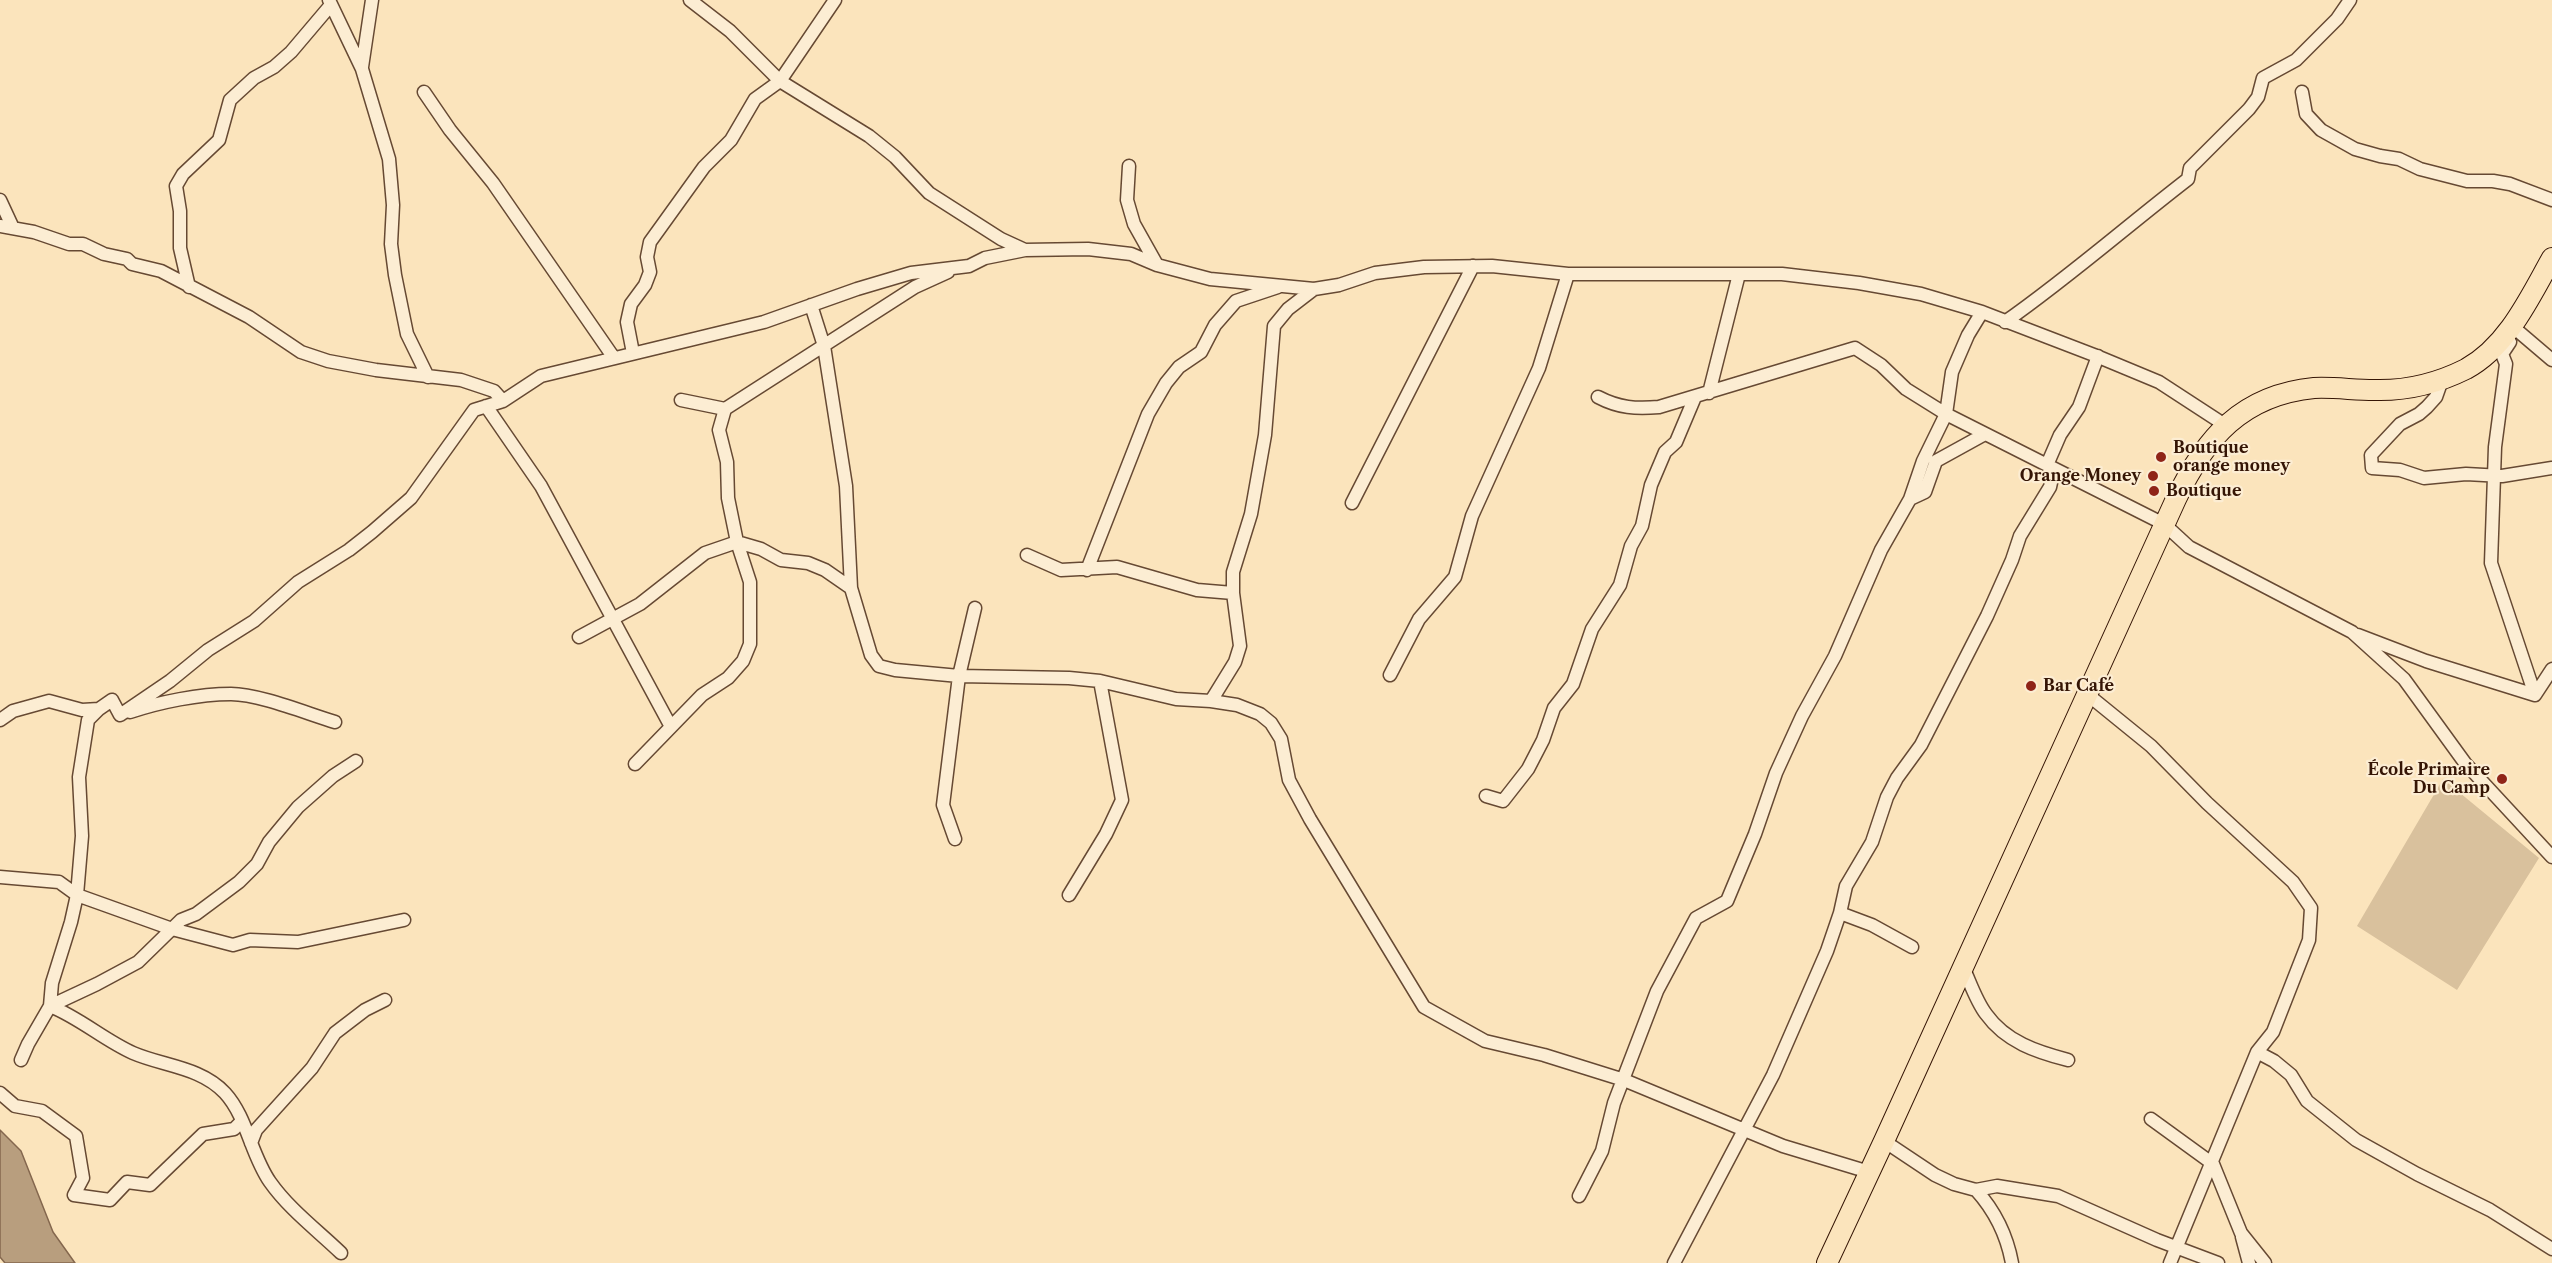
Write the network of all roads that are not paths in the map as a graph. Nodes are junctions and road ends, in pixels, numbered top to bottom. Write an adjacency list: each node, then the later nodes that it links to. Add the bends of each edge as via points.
1 (372, 0): 6 (street)
2 (690, 0): 7 (street, via 730,31)
3 (834, 0): 7 (street)
4 (2350, 0): 27 (street, via 2337,19 2296,60 2263,78 2258,97 2190,168 2188,180)
5 (330, 3): 6 (street); 23 (street, via 291,52 230,100 219,140 183,174 176,186 180,248)
6 (362, 69): 34 (street, via 389,159 391,244 407,334)
7 (780, 81): 15 (street, via 870,136 929,193); 30 (street, via 755,99 731,140 704,167 650,242 650,272 631,304 627,322)
8 (424, 92): 32 (street, via 493,183)
9 (2302, 92): 12 (street, via 2306,114 2321,130 2355,149 2467,181 2510,184)
10 (1128, 166): 17 (street, via 1127,200 1134,224)
11 (0, 200): 14 (street)
12 (2552, 200)
13 (0, 226): 14 (street)
14 (14, 228): 23 (street, via 69,244 83,244 161,271)
15 (1025, 250): 17 (street, via 1088,249 1131,254); 18 (street, via 985,258)
16 (2552, 258): 28 (highway)
17 (1157, 265): 22 (street, via 1210,279)
18 (969, 266): 25 (street, via 911,273); 29 (street, via 915,287)
19 (1473, 266): 20 (street); 24 (street, via 1375,273); 50 (street)
20 (1568, 274): 21 (street); 62 (street, via 1539,368 1472,516 1455,577 1419,619)
21 (1739, 274): 26 (street, via 1782,274 1859,283 1920,294); 36 (street)
22 (1282, 286): 24 (street); 54 (street, via 1236,301 1215,325 1201,352 1179,367 1166,383 1148,414)
23 (189, 287): 34 (street, via 249,318 301,352)
24 (1314, 289): 56 (street, via 1274,326 1265,435 1251,514 1233,572)
25 (811, 305): 29 (street); 30 (street, via 764,321)
26 (1982, 312): 27 (street); 43 (street, via 1952,372)
27 (2005, 322): 31 (street)
28 (2515, 329): 33 (street); 35 (highway, via 2468,368); 48 (street, via 2502,354 2506,364)
29 (824, 346): 42 (street); 55 (street, via 846,486)
30 (633, 353): 32 (street)
31 (2098, 356): 44 (street, via 2159,382); 46 (street, via 2079,407 2060,435)
32 (614, 358): 40 (street, via 541,376)
33 (2552, 360)
34 (428, 377): 40 (street, via 483,387 494,391)
35 (2442, 380): 44 (highway, via 2409,388 2315,388 2284,394 2262,402); 48 (street, via 2436,397 2427,407 2400,424 2371,455 2372,468 2400,470 2424,478)
36 (1710, 393): 38 (street); 43 (street, via 1855,348 1881,364 1906,389)
37 (1598, 397): 38 (street, via 1615,406 1636,409)
38 (1695, 397): 77 (street, via 1676,442 1665,452 1620,585 1592,629 1573,684 1554,708 1528,769 1503,801)
39 (681, 400): 42 (street)
40 (503, 402): 41 (street)
41 (486, 406): 58 (street, via 541,486); 71 (street, via 474,410 411,498 372,532 298,582 254,621)
42 (725, 409): 52 (street, via 719,430)
43 (1946, 414): 45 (street); 49 (street)
44 (2225, 425): 51 (highway, via 2187,475)
45 (1985, 434): 46 (street); 49 (street, via 1936,461 1925,492)
46 (2050, 467): 51 (street); 83 (street, via 2050,487 2020,536 1987,616 1921,745 1887,797 1872,842 1846,886)
47 (2550, 471): 48 (street)
48 (2495, 475): 66 (street, via 2491,563)
49 (1910, 499): 93 (street, via 1881,550 1835,656 1776,773 1727,901 1696,918 1657,991)
50 (1352, 503)
51 (2164, 525): 59 (street, via 2189,547); 65 (highway)
52 (737, 542): 55 (street, via 781,560 808,563); 58 (street, via 705,553 640,603); 74 (street, via 750,582 750,644 743,662 728,678 702,695)
53 (1027, 555): 54 (street, via 1061,570)
54 (1088, 570): 56 (street, via 1117,567 1197,590)
55 (851, 588): 63 (street, via 871,655 879,666)
56 (1233, 593): 67 (street, via 1240,646 1235,662)
57 (975, 608): 63 (street)
58 (613, 618): 60 (street); 74 (street)
59 (2352, 632): 66 (street, via 2426,661); 79 (street, via 2404,679 2465,763)
60 (579, 637)
61 (2552, 669): 66 (street)
62 (1390, 675)
63 (959, 676): 64 (street); 78 (street, via 943,805)
64 (1100, 681): 67 (street, via 1176,699); 82 (street, via 1122,800)
65 (2087, 694): 87 (highway); 90 (street, via 2151,746 2293,882 2311,908 2309,940 2273,1032)
66 (2535, 695)
67 (1211, 701): 93 (street, via 1237,705 1271,723 1281,739 1289,780 1310,819 1424,1007 1485,1041)
68 (0, 708): 70 (street)
69 (99, 709): 70 (street, via 82,710 49,701); 71 (street, via 112,700); 81 (street, via 88,720 79,777 82,836)
70 (13, 711): 72 (street)
71 (120, 715): 73 (street, via 158,703 232,694)
72 (0, 720)
73 (335, 722)
74 (670, 725): 76 (street)
75 (356, 761): 85 (street, via 298,807 239,882)
76 (635, 764)
77 (1486, 796)
78 (955, 839)
79 (2552, 857)
80 (0, 877): 81 (street, via 59,882)
81 (77, 895): 85 (street); 89 (street, via 52,983)
82 (1069, 895)
83 (1840, 913): 86 (street); 97 (street, via 1773,1075)
84 (404, 920): 85 (street, via 298,942 250,940 233,945)
85 (172, 929): 89 (street, via 138,962)
86 (1912, 947)
87 (1963, 967): 92 (street, via 1986,1014 2010,1037 2034,1051); 98 (highway)
88 (385, 1000): 99 (street, via 335,1033 312,1068 256,1130)
89 (50, 1006): 91 (street); 96 (street, via 72,1015 132,1053 192,1071 223,1091)
90 (2257, 1052): 100 (street); 106 (street, via 2291,1075 2307,1101 2356,1140 2490,1210)
91 (21, 1060)
92 (2068, 1060)
93 (1624, 1080): 97 (street); 103 (street, via 1602,1151)
94 (0, 1092): 96 (street, via 15,1106 42,1111 76,1136 83,1178 74,1195 110,1200 127,1182 150,1185 203,1134 234,1129)
95 (2151, 1119): 100 (street)
96 (242, 1121): 99 (street)
97 (1745, 1129): 101 (street, via 1783,1146); 108 (street)
98 (1884, 1141): 101 (highway); 102 (street, via 1935,1175)
99 (250, 1143): 107 (street, via 269,1181)
100 (2212, 1164): 104 (street); 105 (street)
101 (1869, 1172): 109 (highway)
102 (1976, 1190): 105 (street, via 1998,1186 2058,1196); 110 (street, via 1988,1203 2009,1242)
103 (1579, 1196)
104 (2241, 1233): 113 (street); 114 (street)
105 (2178, 1247): 111 (street); 112 (street)
106 (2552, 1249)
107 (341, 1253)
108 (1674, 1263)
109 (1827, 1263)
110 (2013, 1263)
111 (2170, 1263)
112 (2218, 1263)
113 (2249, 1263)
114 (2265, 1263)

